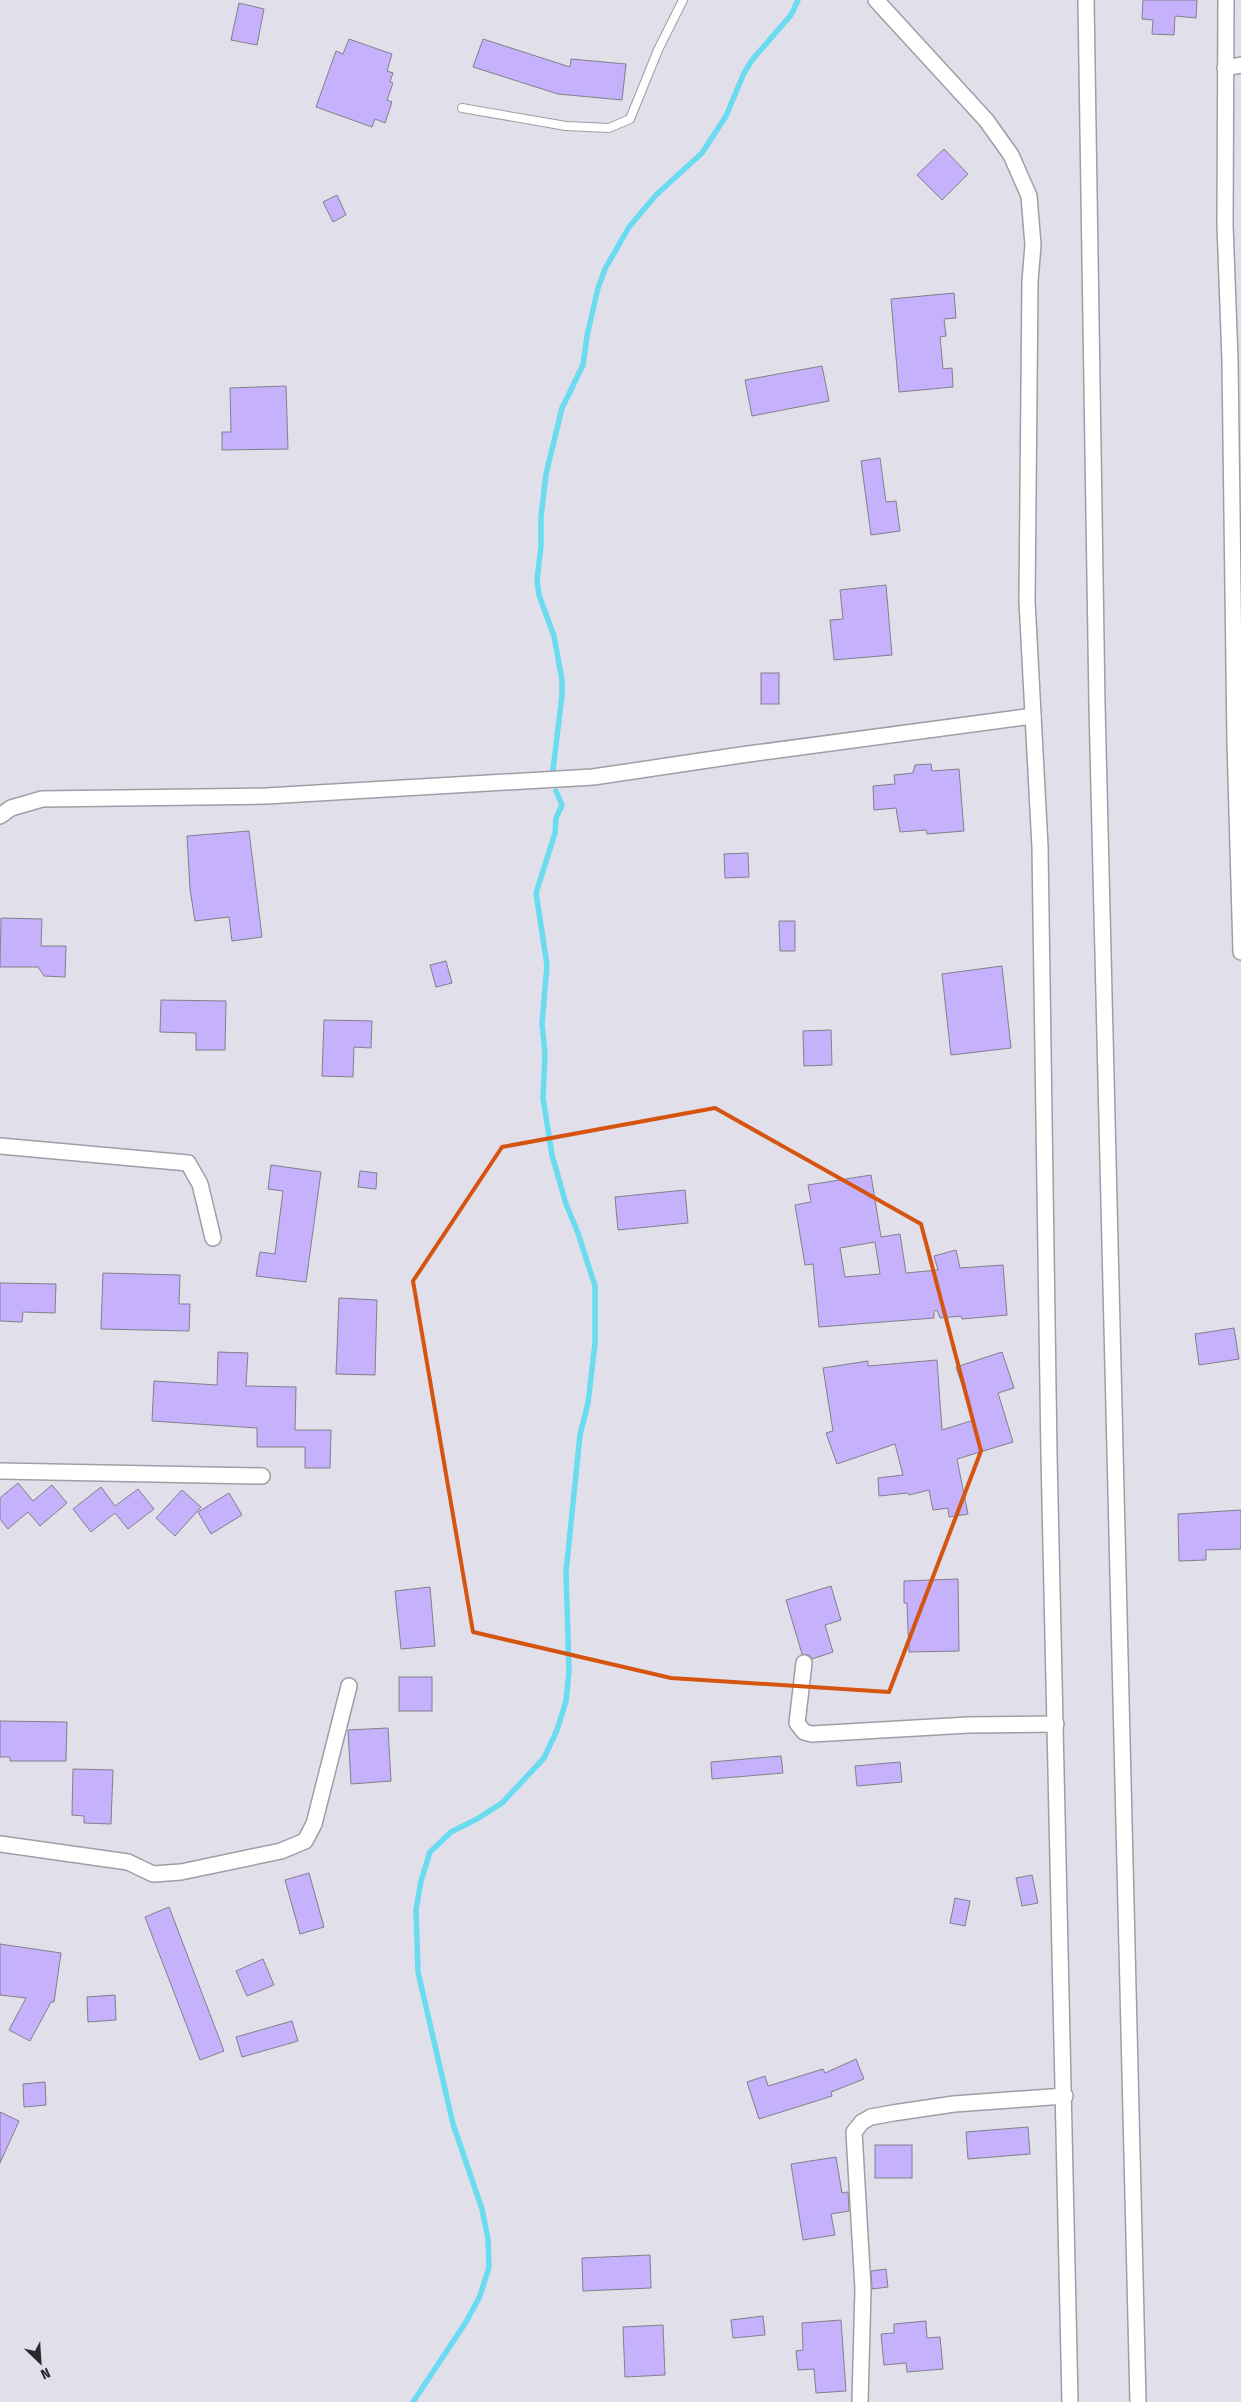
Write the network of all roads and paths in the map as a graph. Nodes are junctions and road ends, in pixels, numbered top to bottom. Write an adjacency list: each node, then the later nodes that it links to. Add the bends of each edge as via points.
1 (682, 0): 7 (lane, via 630,119 609,128 566,126)
2 (876, 0): 8 (street, via 986,120 1011,156 1030,196 1033,245 1027,601)
3 (1086, 0): 23 (street, via 1097,695)
4 (1226, 0): 6 (street)
5 (1241, 65): 6 (street)
6 (1225, 68): 10 (street, via 1225,225)
7 (462, 108)
8 (1033, 716): 9 (street, via 593,777 266,796 42,799 11,808); 18 (street, via 1040,857)
9 (0, 816)
10 (1241, 932): 11 (street)
11 (1241, 952)
12 (0, 1146): 13 (street, via 188,1163 200,1184)
13 (213, 1238)
14 (0, 1471): 15 (street)
15 (262, 1476)
16 (804, 1663): 18 (street, via 797,1723 804,1732 812,1734 968,1725)
17 (348, 1686): 19 (street, via 314,1824 305,1841 281,1851 181,1872 153,1874 128,1862)
18 (1056, 1724): 20 (street)
19 (0, 1844)
20 (1065, 2096): 21 (street, via 954,2104 893,2113 871,2117 854,2132 863,2288); 22 (street)
21 (860, 2402)
22 (1070, 2402)
23 (1138, 2402)

